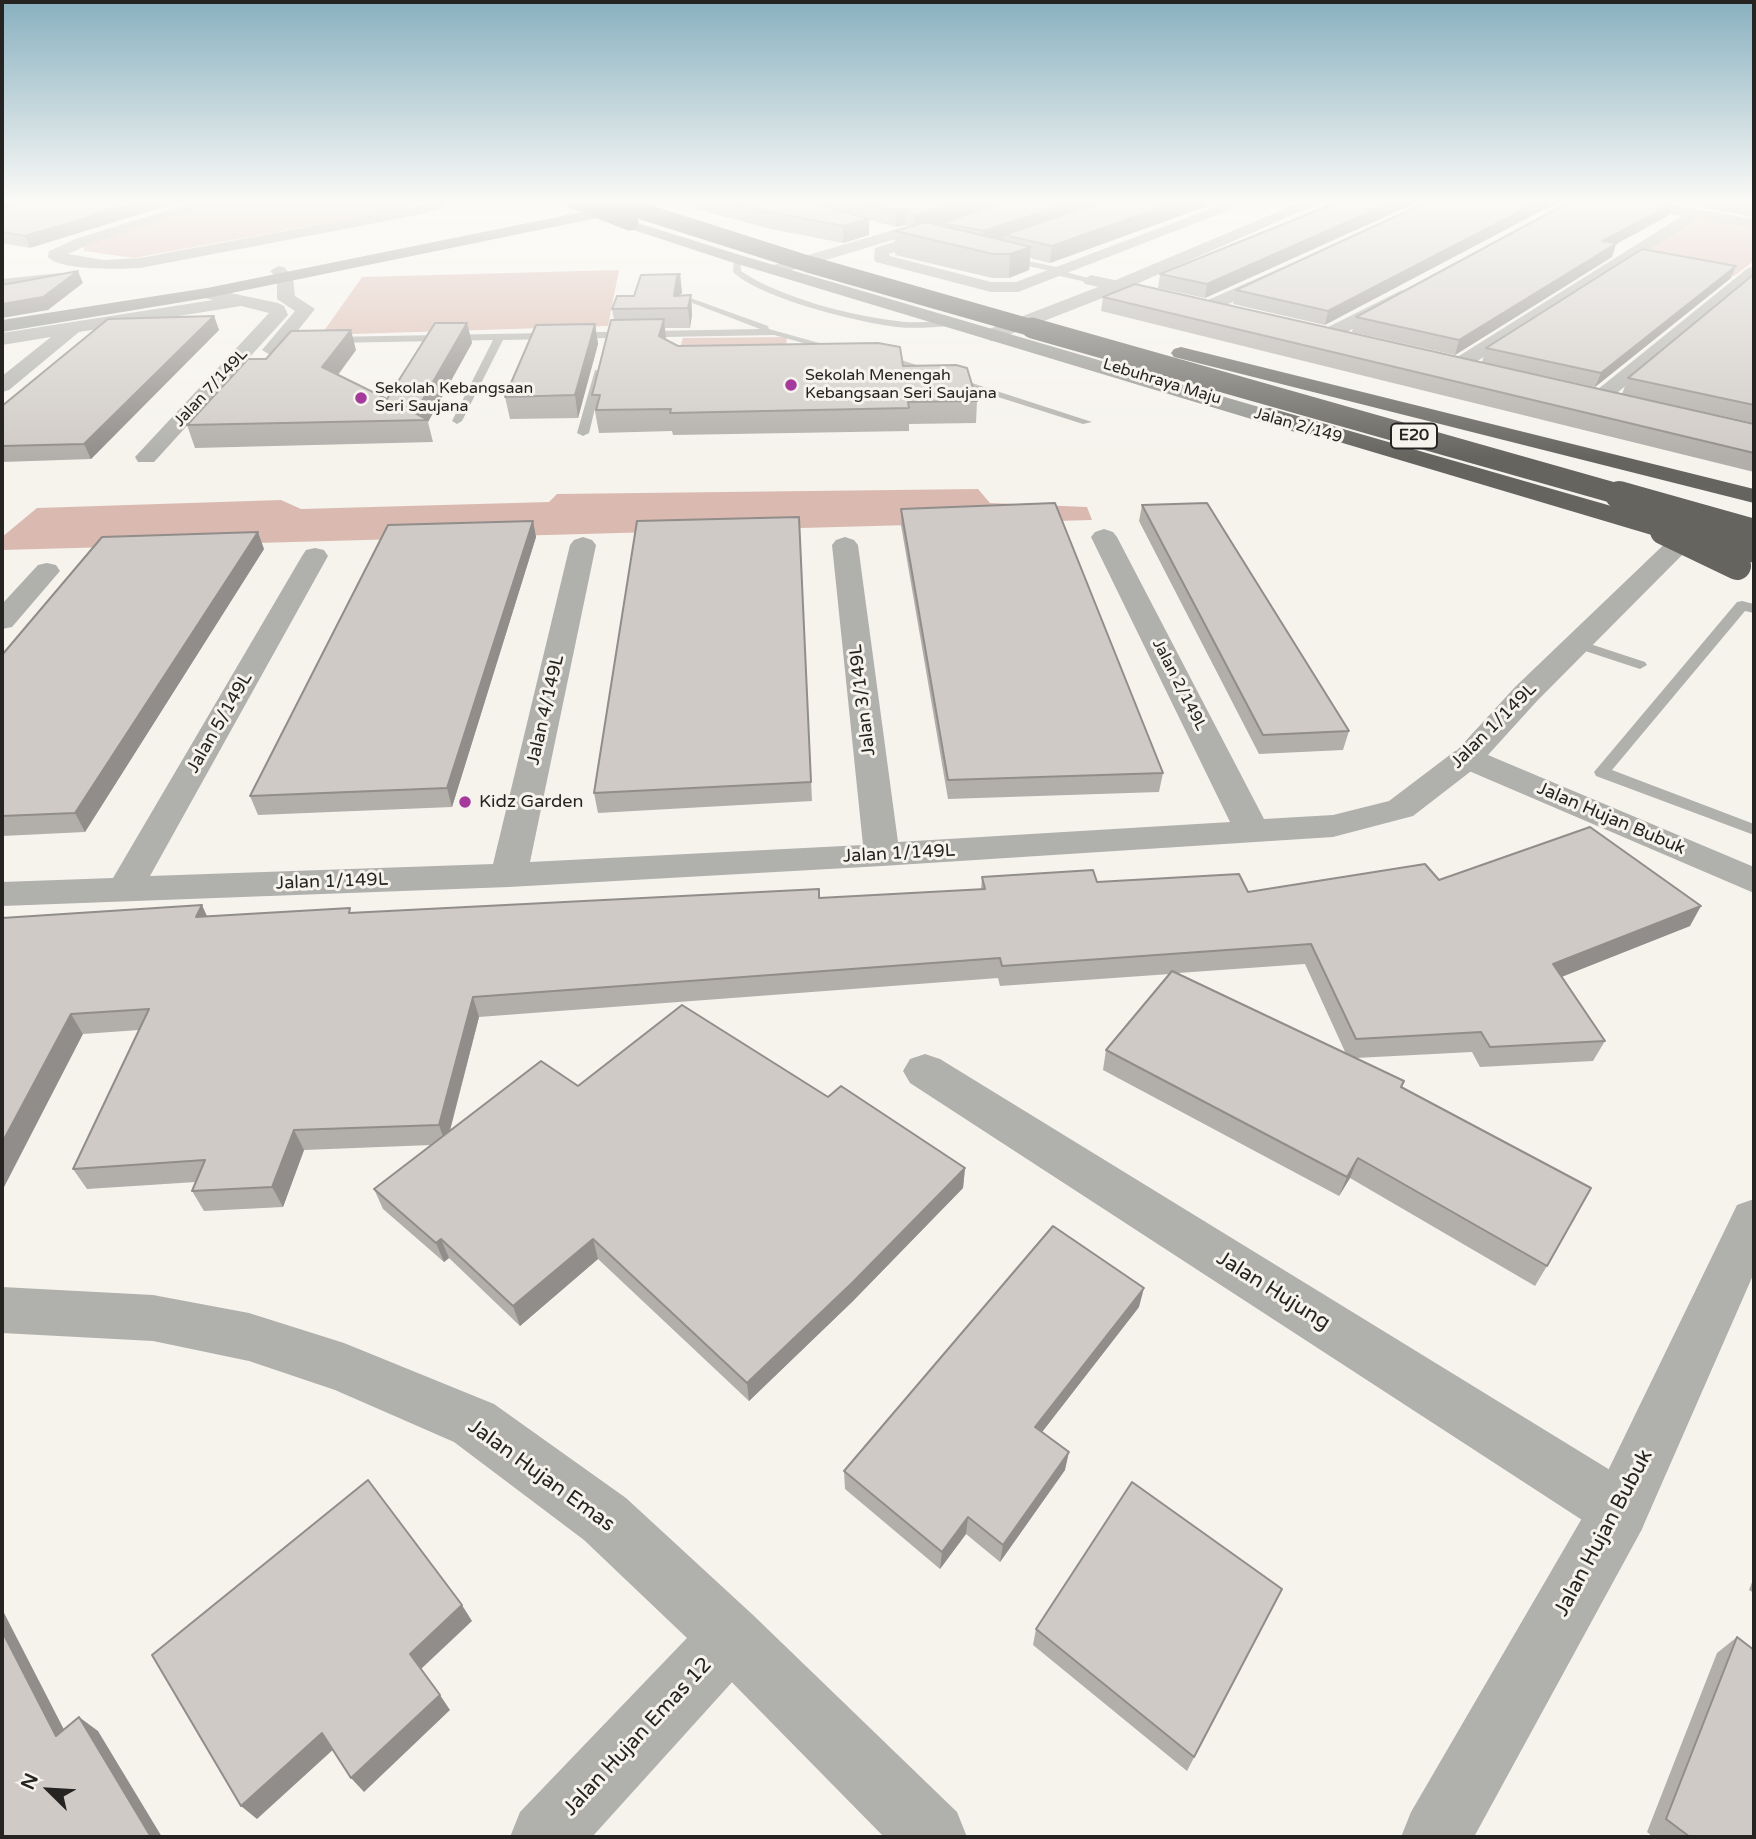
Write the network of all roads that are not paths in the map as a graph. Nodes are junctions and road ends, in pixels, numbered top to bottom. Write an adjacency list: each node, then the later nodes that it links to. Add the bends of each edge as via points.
1 (210, 286): 24 (main road)
2 (237, 286): 17 (main road)
3 (283, 286): 21 (street, via 285,296)
4 (759, 286): 27 (lane, via 881,321)
5 (828, 286): 27 (main road, Jalan 2/149)
6 (841, 286): 55 (highway, Lebuhraya Maju / E20, bridge)
7 (887, 286): 36 (highway, Lebuhraya Maju / E20, bridge)
8 (907, 286): 22 (main road, Jalan 2/149)
9 (985, 286): 10 (street)
10 (1021, 286)
11 (1076, 286): 22 (street)
12 (1117, 286): 19 (street); 25 (street)
13 (1249, 286): 23 (street, via 1201,305)
14 (1578, 286): 46 (street, via 1451,363)
15 (1736, 286): 48 (street, via 1592,396)
16 (1412, 289): 33 (street)
17 (214, 292): 20 (street, Jalan 7/149L); 21 (street); 26 (main road)
18 (685, 297): 30 (lane)
19 (1171, 298)
20 (246, 300): 28 (street); 52 (street, Jalan 7/149L, via 272,307 279,315)
21 (293, 302): 44 (street, via 306,309 286,341)
22 (1005, 314): 25 (main road, Jalan 2/149); 27 (street)
23 (1242, 315)
24 (2, 318)
25 (1031, 321): 34 (street); 54 (main road, Jalan 2/149)
26 (2, 326)
27 (959, 326): 34 (main road, Jalan 2/149)
28 (72, 329): 37 (street); 47 (street)
29 (1302, 329): 33 (street)
30 (774, 332): 32 (lane); 42 (lane, via 858,356)
31 (608, 333): 32 (lane); 35 (lane); 41 (lane)
32 (676, 333): 40 (lane)
33 (1327, 334): 39 (street)
34 (991, 335): 55 (main road, Jalan 2/149)
35 (500, 336): 38 (lane); 49 (lane)
36 (1074, 338): 53 (highway, bridge, via 1181,353); 54 (highway, Lebuhraya Maju / E20, bridge)
37 (2, 339)
38 (318, 340)
39 (1353, 341)
40 (673, 344)
41 (604, 352)
42 (817, 357)
43 (866, 357): 50 (lane, via 895,361)
44 (263, 361)
45 (600, 365): 51 (lane)
46 (1483, 371)
47 (2, 386)
48 (1625, 404)
49 (457, 421)
50 (1087, 422)
51 (583, 433)
52 (146, 457)
53 (1754, 496)
54 (1754, 533)
55 (1674, 534): 60 (highway, Lebuhraya Maju / E20, bridge); 62 (highway, bridge); 65 (street, Jalan 1/149L)
56 (1104, 537): 69 (street, Jalan 2/149L)
57 (583, 545): 71 (street, Jalan 4/149L)
58 (845, 545): 70 (street, Jalan 3/149L)
59 (315, 556): 73 (street, Jalan 5/149L)
60 (1754, 557)
61 (47, 571): 64 (street)
62 (1754, 571)
63 (1754, 608): 68 (lane, via 1742,605 1602,772)
64 (2, 621)
65 (1578, 644): 66 (lane); 67 (street, Jalan 1/149L)
66 (1640, 665)
67 (1467, 758): 69 (street, Jalan 1/149L, via 1401,809 1333,825); 72 (street, Jalan Hujan Bubuk)
68 (1754, 830)
69 (1253, 832): 70 (street, Jalan 1/149L)
70 (882, 855): 71 (street, Jalan 1/149L)
71 (509, 875): 73 (street, Jalan 1/149L)
72 (1754, 881)
73 (124, 890): 74 (street, Jalan 1/149L)
74 (2, 894)
75 (925, 1071): 78 (street, Jalan Hujung)
76 (1754, 1219): 78 (street, Jalan Hujan Bubuk)
77 (2, 1310): 79 (street, Jalan Hujan Emas, via 153,1318 249,1337 344,1368 474,1423 605,1519)
78 (1620, 1510): 82 (street, Jalan Hujan Bubuk)
79 (731, 1637): 80 (street, Jalan Hujan Emas 12); 81 (street, Jalan Hujan Emas)
80 (545, 1837)
81 (932, 1837)
82 (1436, 1837)

